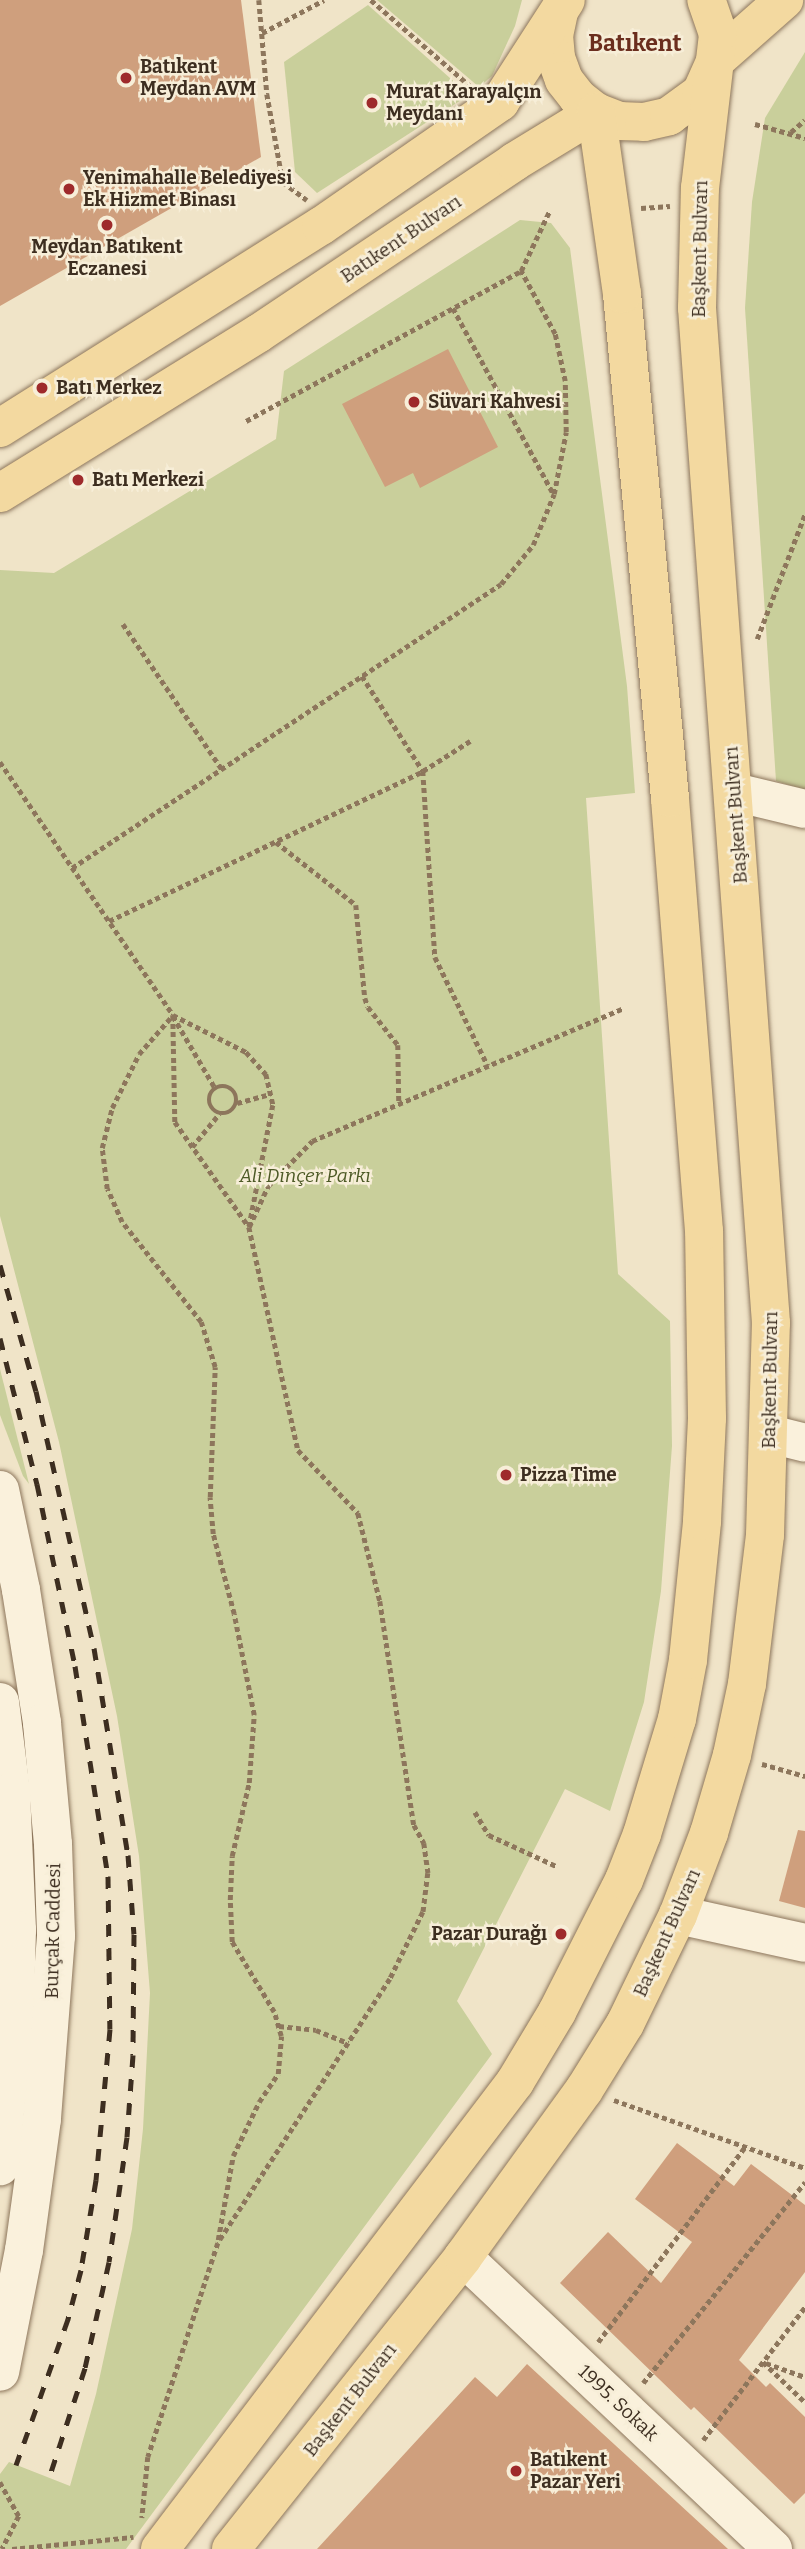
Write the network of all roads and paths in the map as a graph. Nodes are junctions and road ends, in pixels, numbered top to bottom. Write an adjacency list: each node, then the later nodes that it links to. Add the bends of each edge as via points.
1 (259, 0): 7 (path)
2 (324, 0): 7 (path)
3 (371, 0): 9 (path)
4 (706, 0): 8 (main road, Başkent Bulvarı, via 718,34)
5 (784, 0): 8 (main road)
6 (562, 4): 10 (main road, via 555,46 564,80); 22 (main road, via 500,102 321,226)
7 (262, 33): 16 (path, via 267,94 283,183 308,201)
8 (716, 60): 10 (main road, via 701,93 669,116 620,121); 33 (main road, Başkent Bulvarı, via 699,188 697,308)
9 (477, 93)
10 (596, 112): 23 (main road, Batıkent Bulvarı, via 259,333); 75 (main road, via 622,294 670,798 704,1231 707,1418 688,1660 677,1719 624,1880 558,2012 515,2082)
11 (805, 120): 13 (path)
12 (755, 124): 13 (path)
13 (791, 132): 14 (path)
14 (805, 138)
15 (672, 206): 17 (path)
16 (303, 207)
17 (632, 208)
18 (549, 212): 19 (path)
19 (521, 271): 20 (path); 24 (path, via 555,334 565,381 566,432)
20 (453, 308): 21 (path); 24 (path)
21 (246, 421)
22 (0, 428)
23 (0, 493)
24 (554, 494): 28 (path, via 533,545 501,584)
25 (805, 514): 27 (path)
26 (122, 624): 31 (path)
27 (757, 639)
28 (362, 676): 31 (path); 32 (path)
29 (470, 741): 32 (path)
30 (0, 762): 36 (path)
31 (222, 769): 36 (path)
32 (423, 771): 35 (path); 40 (path, via 435,957)
33 (734, 792): 34 (street); 48 (main road, Başkent Bulvarı, via 771,1323)
34 (805, 809)
35 (275, 841): 37 (path); 44 (path, via 356,905 365,998 398,1045)
36 (72, 868): 37 (path)
37 (109, 921): 39 (path)
38 (624, 1008): 40 (path)
39 (173, 1015): 41 (path); 42 (path, via 246,1052 266,1074); 46 (path, via 175,1122); 57 (path, via 139,1054 112,1108 102,1148 107,1189 122,1222 201,1322 215,1367 213,1534 254,1715 249,1783 232,1856 232,1942)
40 (488, 1066): 44 (path)
41 (215, 1088): 43 (path, via 232,1089); 45 (path, via 209,1100 211,1109)
42 (270, 1094): 43 (path); 47 (path, via 273,1105)
43 (237, 1102): 45 (path, via 229,1114)
44 (399, 1104): 47 (path, via 312,1142 268,1186)
45 (219, 1114): 46 (path)
46 (192, 1147): 47 (path)
47 (249, 1227): 58 (path, via 298,1450 358,1513 380,1601 414,1825 424,1843 428,1873 423,1912 390,1979)
48 (787, 1439): 51 (main road, Başkent Bulvarı, via 765,1535 747,1684)
49 (0, 1490): 69 (street, Burçak Caddesi, via 37,1678 53,1843 56,1936 42,2119 24,2250)
50 (0, 1702): 61 (street, Burçak Caddesi, via 12,1805 17,1930)
51 (732, 1755): 52 (path); 55 (main road, Başkent Bulvarı)
52 (805, 1776)
53 (475, 1812): 54 (path, via 489,1835)
54 (556, 1866)
55 (678, 1915): 56 (street); 59 (main road, Başkent Bulvarı, via 625,2024)
56 (805, 1943)
57 (279, 2026): 58 (path, via 316,2031); 64 (path, via 278,2074 233,2156)
58 (348, 2043): 64 (path)
59 (584, 2090): 60 (path); 65 (main road, Başkent Bulvarı)
60 (745, 2147): 62 (path); 68 (path)
61 (0, 2166)
62 (805, 2168)
63 (805, 2182): 72 (path)
64 (218, 2243): 75 (path, via 148,2457)
65 (463, 2257): 68 (street, 1995. Sokak); 78 (main road, Başkent Bulvarı)
66 (805, 2307): 67 (path)
67 (763, 2362): 70 (path); 71 (path); 73 (path)
68 (580, 2367): 72 (street, 1995. Sokak)
69 (0, 2372)
70 (805, 2377)
71 (805, 2402)
72 (624, 2408): 73 (street, 1995. Sokak)
73 (684, 2465): 79 (street, 1995. Sokak)
74 (0, 2482): 76 (path, via 19,2516)
75 (148, 2536): 77 (path)
76 (2, 2549)
77 (12, 2549)
78 (231, 2549)
79 (773, 2549)

